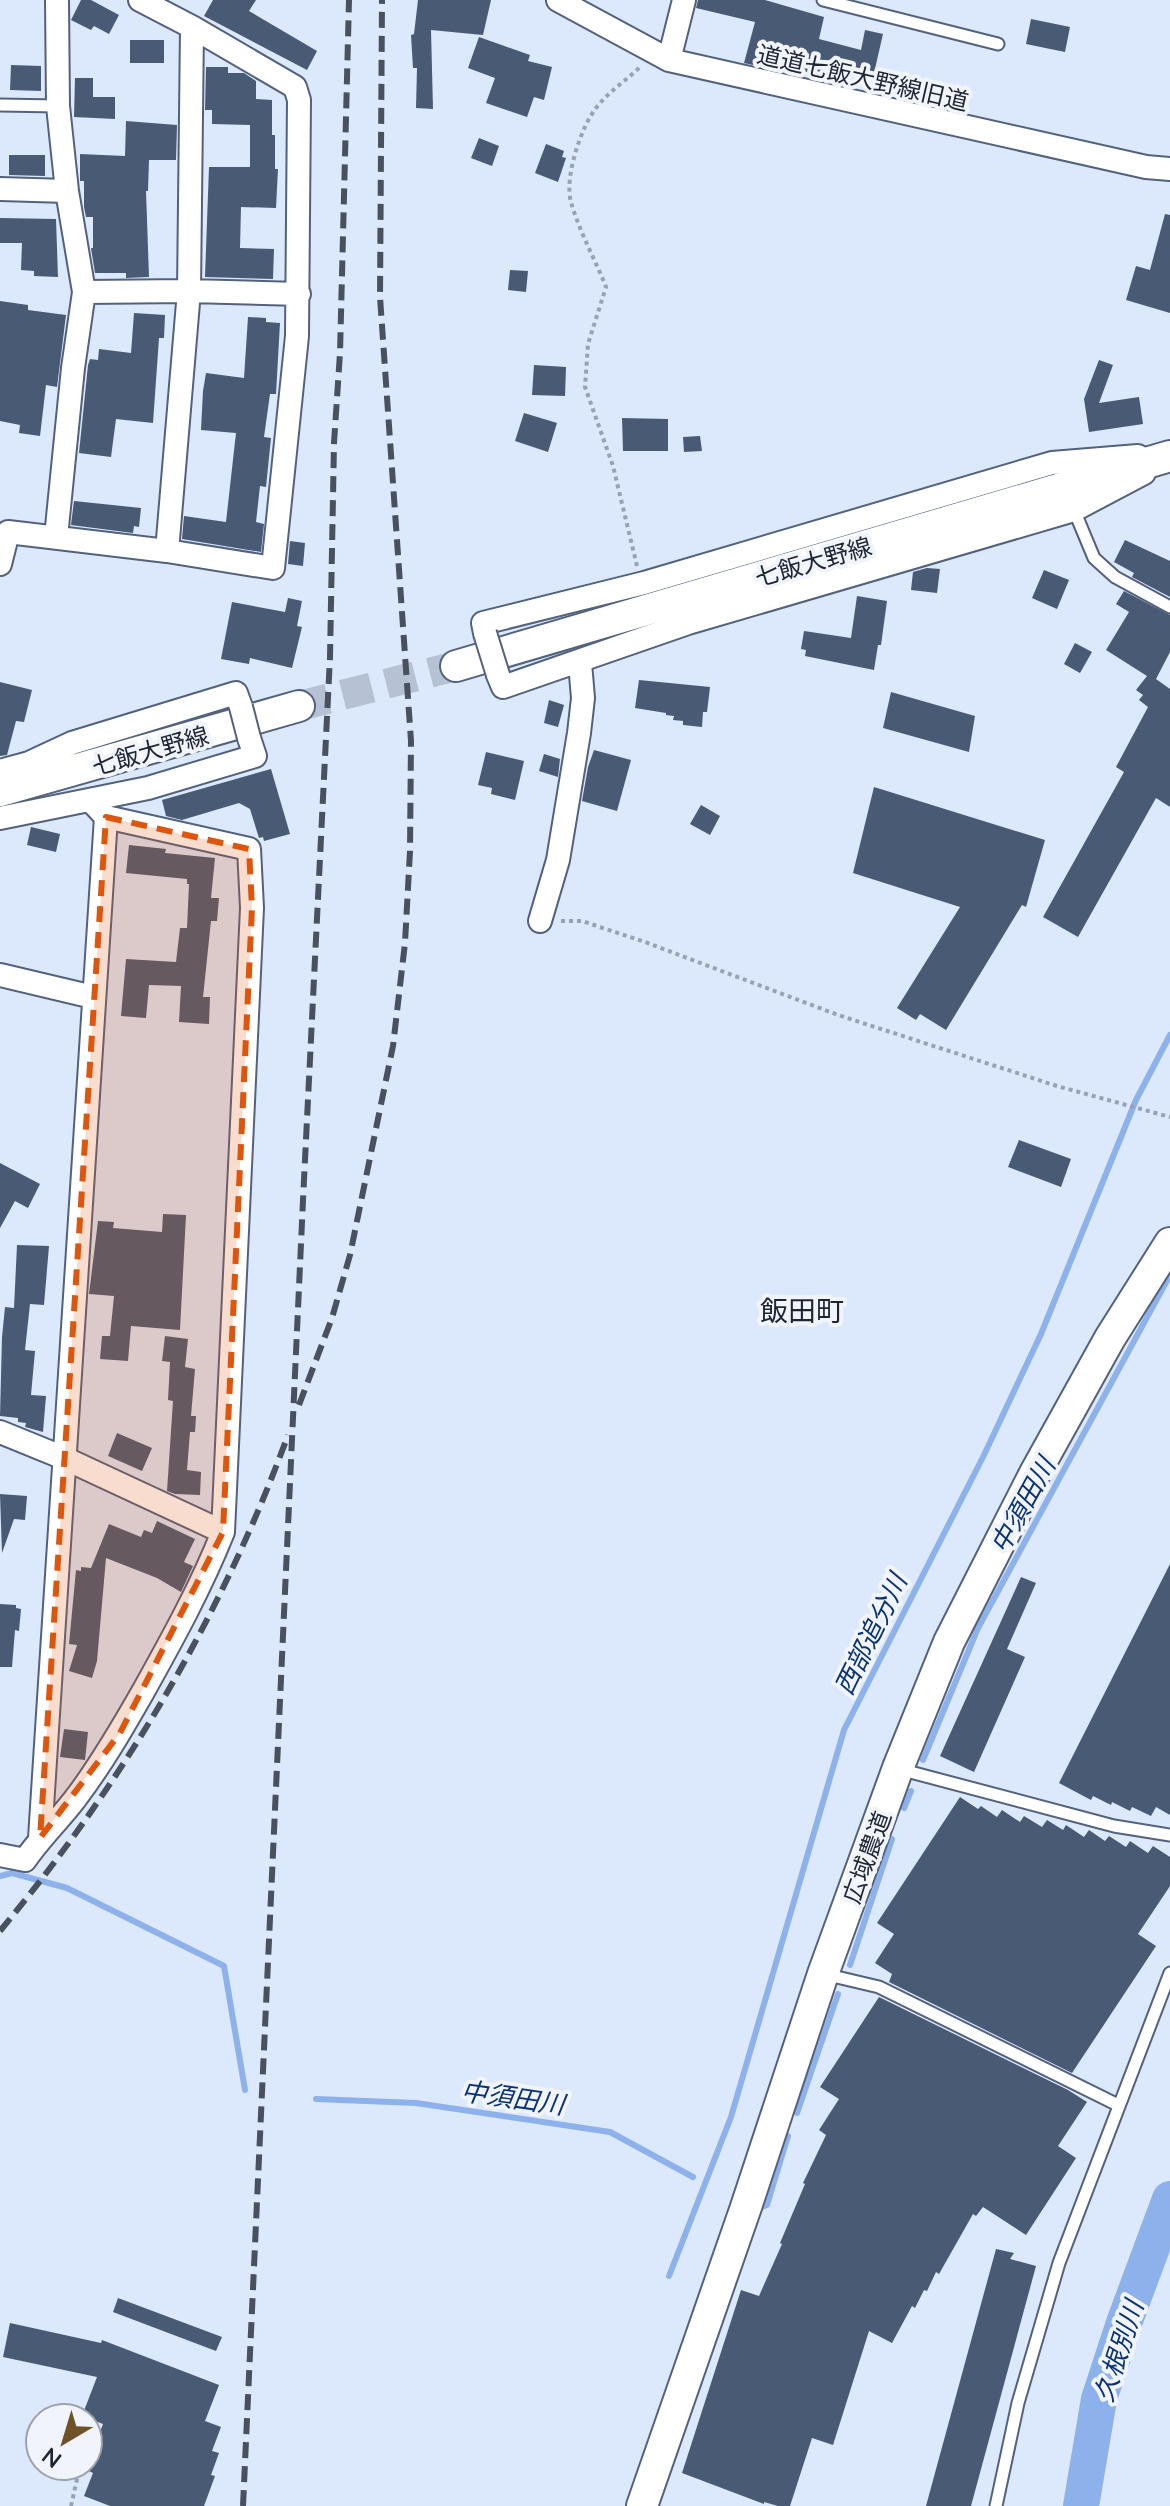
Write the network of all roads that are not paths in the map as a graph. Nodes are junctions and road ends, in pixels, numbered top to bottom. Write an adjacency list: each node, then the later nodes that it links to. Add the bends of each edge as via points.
1 (57, 0): 10 (street)
2 (140, 0): 6 (street)
3 (558, 0): 8 (street, 道道七飯大野線旧道)
4 (684, 0): 8 (street)
5 (823, 0): 7 (lane)
6 (192, 27): 14 (street); 16 (street, via 295,87)
7 (998, 44)
8 (660, 56): 11 (street, 道道七飯大野線旧道)
9 (0, 105): 10 (lane)
10 (58, 106): 13 (street)
11 (1170, 169)
12 (0, 189): 13 (street)
13 (67, 191): 15 (street)
14 (189, 291): 15 (street); 16 (street); 21 (street)
15 (84, 292): 20 (street)
16 (299, 294): 21 (street, via 273,568)
17 (1170, 456): 18 (street); 24 (street, bridge, via 1052,463 644,583 483,623 503,687); 25 (street, 七飯大野線)
18 (1074, 510): 23 (lane, via 1094,558 1115,577); 24 (street, via 688,623)
19 (4, 531): 20 (street); 22 (street)
20 (56, 537): 21 (street)
21 (167, 551)
22 (0, 564)
23 (1170, 607)
24 (580, 663): 31 (street, via 579,733 558,860)
25 (456, 666)
26 (299, 706): 28 (street, 七飯大野線)
27 (0, 771): 29 (street, bridge, via 236,693 255,756)
28 (0, 791)
29 (98, 809): 30 (street); 33 (street); 37 (street, via 249,849 252,924)
30 (0, 818)
31 (540, 921)
32 (0, 975): 33 (street)
33 (93, 997): 36 (street)
34 (1170, 1243): 38 (street, 広域農道, via 1110,1338 992,1552)
35 (0, 1432): 36 (street)
36 (64, 1458): 37 (street); 40 (street)
37 (223, 1532): 40 (street, via 204,1578 120,1733 75,1799)
38 (898, 1768): 39 (lane, via 1114,1826); 43 (street, 広域農道)
39 (1170, 1835)
40 (40, 1838): 41 (street, via 25,1860)
41 (0, 1855)
42 (1170, 1973): 44 (lane)
43 (823, 1974): 44 (lane, via 879,1987); 45 (street, 広域農道)
44 (1118, 2105): 46 (lane, via 1059,2263 1018,2403)
45 (642, 2506)
46 (996, 2506)

